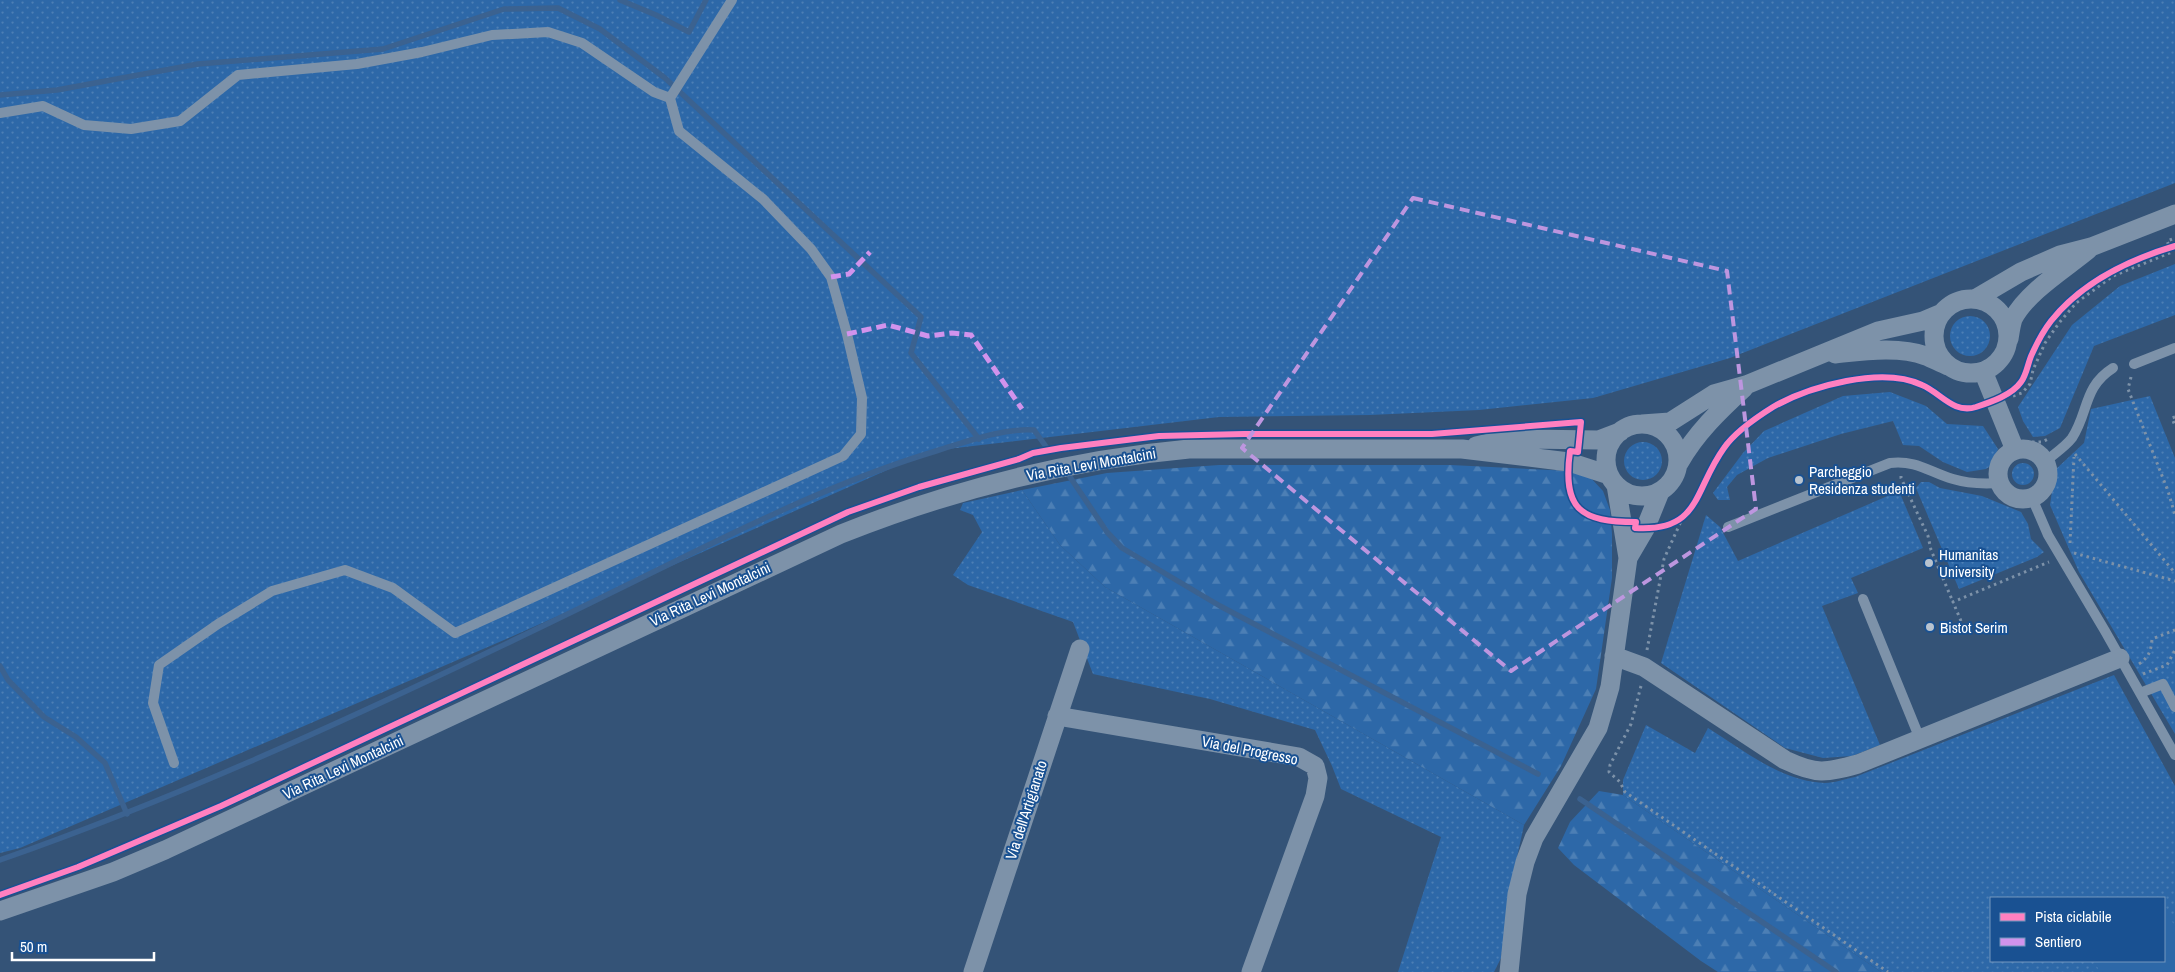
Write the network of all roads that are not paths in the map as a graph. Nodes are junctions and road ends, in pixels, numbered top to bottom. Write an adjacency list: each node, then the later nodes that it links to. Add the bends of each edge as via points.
1 (732, 0): 2 (lane)
2 (670, 98): 3 (lane, via 654,92 582,43 548,32 492,35 357,64 238,76 180,121 131,129 84,125 43,106); 37 (lane, via 679,131 763,198 811,249 831,277 862,398 861,434 843,456 454,633 393,588 346,570 272,591 160,665 153,703)
3 (0, 113)
4 (2175, 214): 5 (street, Via Rita Levi Montalcini)
5 (2091, 248): 6 (street, Via Rita Levi Montalcini, via 2060,255 2021,272); 8 (street, Via Rita Levi Montalcini, via 2042,286 2024,306 2013,320)
6 (1975, 299): 7 (street, Via Rita Levi Montalcini, via 1962,300); 8 (street, via 1997,310 2008,331)
7 (1942, 313): 10 (street, Via Rita Levi Montalcini, via 1923,321 1878,331); 12 (street, via 1933,336 1940,359)
8 (2008, 344): 14 (street, Via Rita Levi Montalcini, via 1996,364)
9 (2175, 348): 11 (lane)
10 (1822, 355): 12 (street, Via Rita Levi Montalcini, via 1900,352 1925,355); 15 (street, Via Rita Levi Montalcini)
11 (2134, 364)
12 (1950, 367): 14 (street, Via Rita Levi Montalcini, via 1973,374)
13 (2113, 368): 20 (lane, via 2101,376 2092,390 2072,437)
14 (1983, 371): 18 (street)
15 (1746, 385): 16 (street, Via Rita Levi Montalcini, via 1714,394 1670,422); 21 (street, Via Rita Levi Montalcini, via 1709,421)
16 (1642, 424): 17 (street, Via Rita Levi Montalcini); 21 (street, via 1654,426 1668,436 1678,451)
17 (1620, 432): 19 (street, Via Rita Levi Montalcini, via 1599,440 1502,440); 22 (street, via 1607,452 1606,464)
18 (2020, 443): 20 (street); 23 (street, via 1998,467)
19 (1462, 449): 22 (street, Via Rita Levi Montalcini, via 1568,462); 38 (street, Via Rita Levi Montalcini, via 1189,449 1146,453 1007,478 902,510 786,558 165,850 114,872)
20 (2046, 462): 25 (street, via 2048,473 2044,488)
21 (1679, 463): 24 (street, Via Rita Levi Montalcini, via 1670,484)
22 (1613, 480): 24 (street, Via Rita Levi Montalcini, via 1626,492 1637,496); 27 (street)
23 (1999, 483): 25 (street, via 2003,490 2017,498); 26 (lane, via 1975,484 1908,462 1890,463)
24 (1660, 492): 27 (street, via 1645,529)
25 (2032, 498): 31 (lane, via 2048,535)
26 (1728, 528)
27 (1628, 558): 30 (street)
28 (1863, 600): 35 (lane)
29 (1080, 649): 34 (street, Via dell'Artigianato)
30 (1614, 656): 35 (street, via 1644,667 1785,760 1806,770 1830,771 1858,764); 42 (street, via 1610,687 1598,728 1534,838 1525,862 1517,894)
31 (2120, 658): 32 (lane); 35 (street)
32 (2140, 693): 33 (lane, via 2163,684); 36 (lane)
33 (2175, 707)
34 (1057, 716): 39 (street, Via dell'Artigianato); 40 (street, Via del Progresso, via 1299,757 1314,766 1318,778 1314,796)
35 (1920, 739)
36 (2175, 756)
37 (174, 763)
38 (0, 911)
39 (973, 972)
40 (1251, 972): 41 (street)
41 (1255, 972)
42 (1509, 972)

